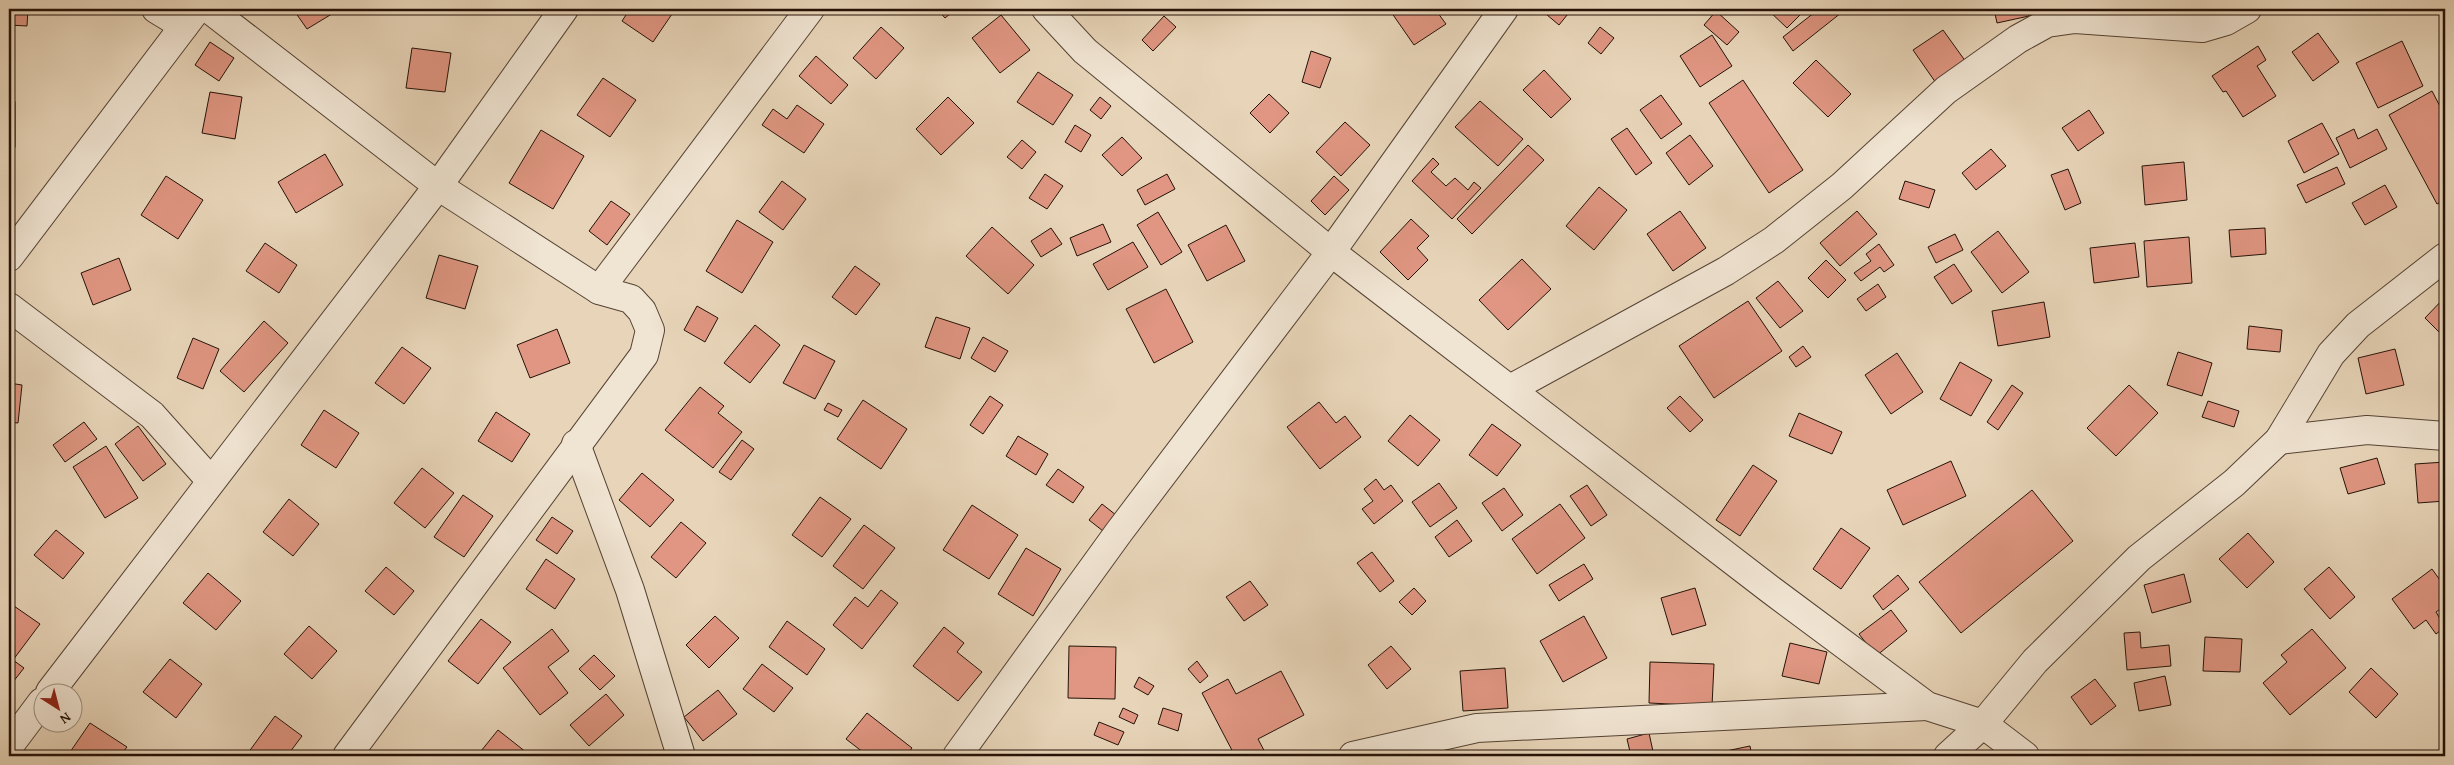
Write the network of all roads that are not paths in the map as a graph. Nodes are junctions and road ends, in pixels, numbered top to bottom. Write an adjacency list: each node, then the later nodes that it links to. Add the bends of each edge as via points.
1 (156, 9): 8 (street)
2 (209, 9): 9 (street)
3 (564, 9): 9 (street)
4 (810, 9): 13 (street)
5 (1046, 9): 10 (street, via 1085,51)
6 (1504, 9): 10 (street)
7 (2247, 9): 15 (street, via 2226,21 2202,28 2075,19 2046,23 1946,90 1842,186 1774,240 1726,271)
8 (190, 18): 11 (street)
9 (438, 186): 13 (street); 19 (street)
10 (1330, 252): 15 (street); 27 (street, via 1119,532)
11 (9, 257)
12 (2445, 257): 17 (street, via 2358,325 2331,354)
13 (599, 290): 18 (street, via 632,299 642,311 650,330 644,355)
14 (9, 307): 19 (street, via 152,415)
15 (1510, 388): 21 (street)
16 (2445, 436): 17 (street, via 2366,430)
17 (2279, 440): 23 (street, via 2234,483 2139,558 2035,661)
18 (576, 444): 25 (street); 26 (street, via 630,590)
19 (211, 481): 20 (street)
20 (58, 682)
21 (1926, 706): 23 (street); 28 (street, via 1477,728)
22 (32, 715): 24 (street)
23 (1983, 724): 29 (street); 30 (street)
24 (9, 746)
25 (347, 756)
26 (681, 756)
27 (957, 756)
28 (1353, 756)
29 (1948, 756)
30 (2025, 756)

